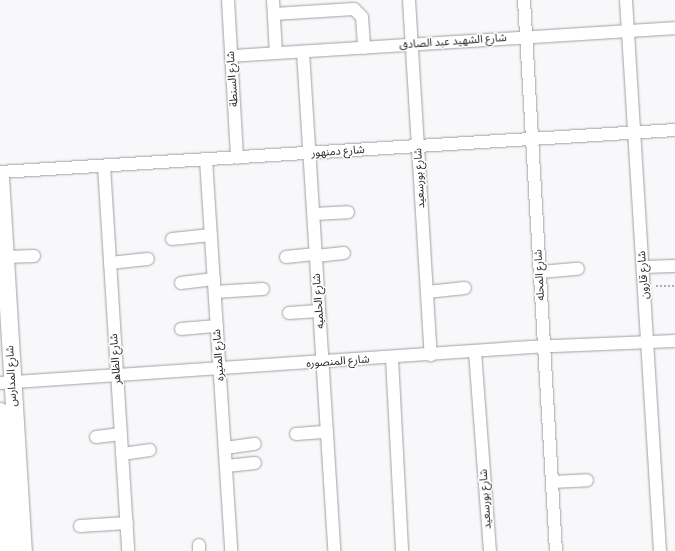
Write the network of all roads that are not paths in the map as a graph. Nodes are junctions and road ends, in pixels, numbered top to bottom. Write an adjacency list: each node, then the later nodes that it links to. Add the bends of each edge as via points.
1 (228, 0): 14 (street, شارع السنطة)
2 (273, 0): 6 (street)
3 (409, 0): 10 (street, شارع بورسعيد)
4 (524, 0): 9 (street, شارع المحله)
5 (626, 0): 8 (street, شارع قارون)
6 (274, 14): 11 (street, via 354,9 362,18); 13 (street)
7 (675, 28): 8 (street, شارع الشهيد عبد الصادق)
8 (628, 32): 9 (street, شارع الشهيد عبد الصادق); 16 (street, شارع قارون)
9 (526, 36): 10 (street, شارع الشهيد عبد الصادق); 17 (street, شارع المحله)
10 (412, 45): 11 (street, شارع الشهيد عبد الصادق); 18 (street, شارع بورسعيد)
11 (364, 48): 12 (street, شارع الشهيد عبد الصادق)
12 (304, 52): 13 (street, شارع الشهيد عبد الصادق); 19 (street, شارع الحلميه)
13 (276, 53): 14 (street, شارع الشهيد عبد الصادق)
14 (231, 56): 20 (street, شارع السنطة)
15 (675, 130): 16 (street, شارع دمنهور)
16 (635, 132): 17 (street, شارع دمنهور); 37 (street, شارع قارون)
17 (532, 139): 18 (street, شارع دمنهور); 39 (street, شارع المحله)
18 (418, 146): 19 (street, شارع دمنهور); 45 (street, شارع بورسعيد)
19 (310, 154): 20 (street, شارع دمنهور); 26 (street, شارع الحلميه)
20 (237, 158): 21 (street, شارع دمنهور)
21 (206, 160): 22 (street, شارع دمنهور); 27 (street, شارع المنيره)
22 (104, 166): 23 (street, شارع دمنهور); 35 (street, شارع الظاهر)
23 (0, 172)
24 (0, 177): 32 (main road, شارع المدارس)
25 (348, 212): 26 (street)
26 (314, 214): 30 (street, شارع الحلميه)
27 (211, 235): 28 (street); 40 (street, شارع المنيره)
28 (172, 239)
29 (344, 253): 30 (street)
30 (316, 255): 33 (street); 46 (street, شارع الحلميه)
31 (34, 256): 32 (street)
32 (5, 257): 59 (main road, شارع المدارس)
33 (286, 257)
34 (148, 259): 35 (street)
35 (110, 263): 58 (street, شارع الظاهر)
36 (675, 266): 37 (street)
37 (644, 267): 51 (street, شارع قارون)
38 (578, 269): 39 (street)
39 (540, 272): 52 (street, شارع المحله)
40 (214, 280): 41 (street); 44 (street, شارع المنيره)
41 (181, 283)
42 (465, 288): 45 (street)
43 (263, 289): 44 (street)
44 (215, 292): 48 (street, شارع المنيره)
45 (427, 292): 54 (street, شارع بورسعيد)
46 (319, 311): 47 (street); 56 (street, شارع الحلميه)
47 (289, 313)
48 (217, 326): 49 (street); 57 (street, شارع المنيره)
49 (181, 329)
50 (675, 341): 51 (street, شارع المنصوره)
51 (648, 343): 52 (street, شارع المنصوره); 85 (street, شارع قارون)
52 (545, 348): 53 (street, شارع المنصوره); 73 (street, شارع المحله)
53 (476, 352): 54 (street, شارع المنصوره); 83 (street, شارع بورسعيد)
54 (431, 355): 55 (street, شارع المنصوره)
55 (392, 358): 56 (street, شارع المنصوره); 82 (street)
56 (323, 363): 57 (street, شارع المنصوره); 61 (street, شارع الحلميه)
57 (220, 370): 58 (street, شارع المنصوره); 66 (street, شارع المنيره)
58 (118, 376): 59 (street, شارع المنصوره); 62 (street, شارع الظاهر)
59 (6, 383): 78 (main road, شارع المدارس)
60 (0, 411): 71 (main road, شارع المدارس)
61 (327, 432): 63 (street); 81 (street, شارع الحلميه)
62 (121, 434): 64 (street); 68 (street, شارع الظاهر)
63 (296, 434)
64 (96, 437)
65 (256, 444): 66 (street)
66 (225, 448): 70 (street, شارع المنيره)
67 (150, 450): 68 (street)
68 (122, 454): 75 (street, شارع الظاهر)
69 (255, 463): 70 (street)
70 (226, 466): 80 (street, شارع المنيره)
71 (2, 475): 74 (main road, شارع المدارس)
72 (588, 480): 73 (street)
73 (553, 482): 84 (street, شارع المحله)
74 (3, 508): 77 (main road, شارع المدارس)
75 (127, 523): 76 (street); 79 (street, شارع الظاهر)
76 (80, 526)
77 (8, 551)
78 (23, 551)
79 (128, 551)
80 (231, 551)
81 (334, 551)
82 (402, 551)
83 (490, 551)
84 (556, 551)
85 (660, 551)

